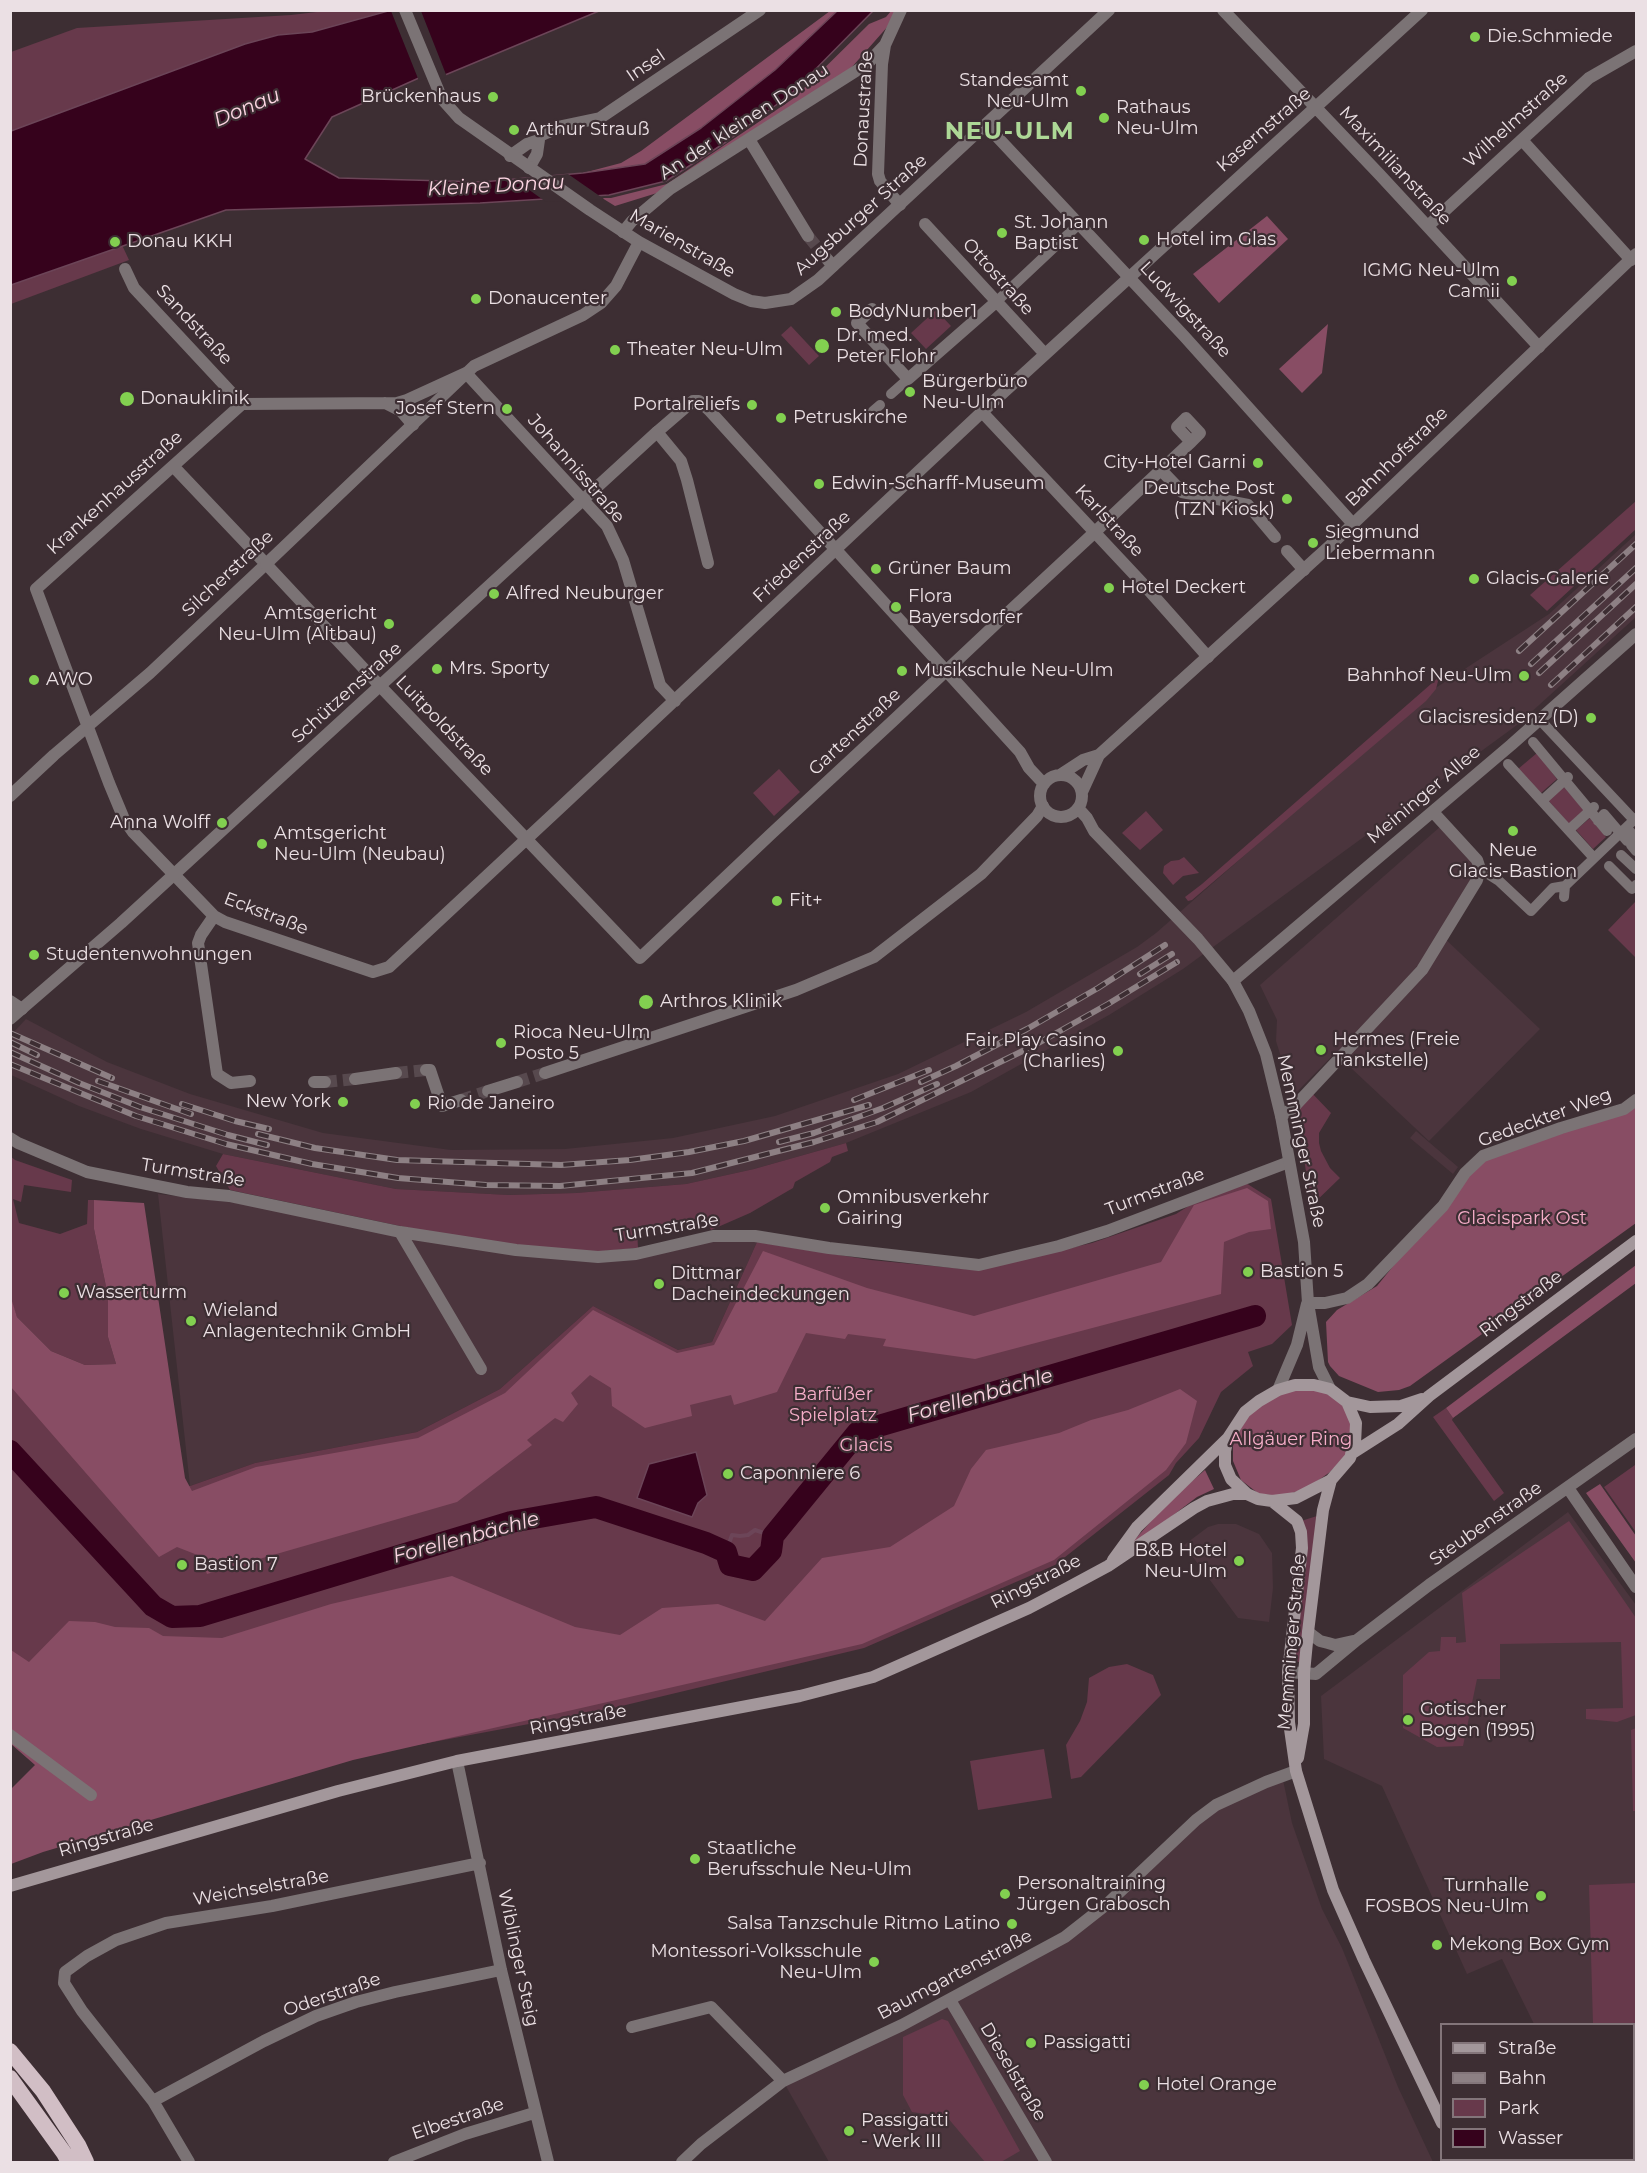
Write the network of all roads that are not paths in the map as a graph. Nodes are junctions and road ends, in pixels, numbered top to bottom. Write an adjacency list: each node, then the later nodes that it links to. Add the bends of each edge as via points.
1 (405, 10): 14 (street, Marienstraße, via 444,104)
2 (760, 10): 11 (street, Insel, via 600,118)
3 (901, 10): 7 (street, Donaustraße)
4 (1109, 10): 10 (street, Augsburger Straße)
5 (1223, 10): 9 (street, Maximilianstraße)
6 (1422, 10): 9 (street, Kasernstraße)
7 (885, 45): 13 (street, An der kleinen Donau, via 867,64); 16 (street, Donaustraße, via 878,177)
8 (1636, 51): 12 (street, Wilhelmstraße, via 1589,78)
9 (1315, 108): 19 (street, Maximilianstraße); 27 (street, Kasernstraße)
10 (986, 125): 16 (street, Augsburger Straße); 18 (street, Ludwigstraße)
11 (544, 134)
12 (1522, 140): 19 (street, Wilhelmstraße); 24 (street)
13 (750, 141): 20 (street, An der kleinen Donau, via 670,189); 21 (street)
14 (510, 156): 15 (street, Marienstraße); 15 (street, via 539,140)
15 (533, 171): 20 (street, Marienstraße)
16 (900, 205): 25 (street, Augsburger Straße)
17 (925, 224): 29 (street, Ottostraße)
18 (1079, 224): 27 (street, Ludwigstraße); 29 (street)
19 (1428, 226): 31 (street, Maximilianstraße)
20 (623, 232): 22 (street, Marienstraße)
21 (808, 236)
22 (639, 242): 28 (street, Marienstraße, via 717,286); 33 (street, via 616,286 592,309)
23 (821, 252): 25 (street)
24 (1634, 257): 31 (street, Bahnhofstraße)
25 (833, 266): 28 (street, Augsburger Straße, via 791,299)
26 (125, 269): 37 (street, Sandstraße, via 134,288)
27 (1129, 277): 32 (street, Friedenstraße); 45 (street, Ludwigstraße)
28 (759, 302)
29 (996, 302): 32 (street, Ottostraße); 34 (street)
30 (872, 309): 34 (street, via 857,323)
31 (1539, 347): 45 (street, Bahnhofstraße)
32 (1045, 354): 38 (street, Friedenstraße)
33 (466, 373): 36 (street, via 407,400); 39 (street, Silcherstraße); 44 (street, Johannisstraße)
34 (908, 378): 35 (street)
35 (891, 394)
36 (384, 403): 37 (street); 39 (street, via 401,411)
37 (242, 404): 42 (street, Krankenhausstraße)
38 (982, 412): 46 (street, Karlstraße); 48 (street, Friedenstraße)
39 (413, 425): 51 (street, Silcherstraße)
40 (657, 432): 44 (street, Schützenstraße); 48 (street, Schützenstraße, via 692,401 699,401); 50 (street, via 681,461)
41 (1191, 442): 43 (street, Gartenstraße)
42 (173, 466): 51 (street, Luitpoldstraße); 53 (street, Krankenhausstraße)
43 (1161, 470): 46 (street, Gartenstraße); 47 (street, via 1182,492 1248,505)
44 (583, 500): 57 (street, Schützenstraße); 58 (street, Johannisstraße, via 607,526 623,560 660,685)
45 (1353, 524): 52 (street, Bahnhofstraße)
46 (1095, 532): 55 (street, Karlstraße); 56 (street, Gartenstraße)
47 (1275, 537)
48 (836, 549): 56 (street); 58 (street, Friedenstraße)
49 (1287, 551): 52 (street)
50 (708, 563)
51 (266, 564): 57 (street, Luitpoldstraße); 60 (street, Silcherstraße)
52 (1304, 570): 55 (street, Bahnhofstraße)
53 (40, 583): 60 (street, Eckstraße, via 36,589 38,596)
54 (1634, 641): 59 (street, Meininger Allee)
55 (1208, 657): 62 (street, Bahnhofstraße)
56 (946, 671): 66 (street, via 1020,752 1029,768); 84 (street, Gartenstraße)
57 (381, 687): 77 (street, Luitpoldstraße); 81 (street, Schützenstraße)
58 (675, 700): 77 (street, Friedenstraße)
59 (1540, 720): 64 (street); 74 (street, Meininger Allee)
60 (89, 726): 69 (street, Silcherstraße); 81 (street, Eckstraße, via 124,819)
61 (1533, 742): 65 (street)
62 (1099, 754): 66 (street, Bahnhofstraße); 67 (street, Bahnhofstraße)
63 (1508, 764): 78 (street)
64 (1581, 764): 65 (street); 68 (street)
65 (1568, 777): 70 (street); 71 (street)
66 (1052, 779): 67 (street, via 1073,779); 72 (street, via 1041,797)
67 (1082, 792): 73 (street)
68 (1609, 794): 71 (street); 76 (street)
69 (10, 796)
70 (1545, 798)
71 (1594, 807): 75 (street); 76 (street, via 1598,820 1604,814)
72 (1045, 809): 73 (street, via 1059,816); 91 (street, via 981,874 874,957 796,990)
73 (1075, 811): 85 (street, Memminger Straße, via 1087,819)
74 (1433, 812): 79 (street, via 1474,856); 85 (street, Meininger Allee)
75 (1572, 827)
76 (1624, 838): 78 (street); 80 (street)
77 (526, 839): 83 (street, Eckstraße, via 393,964 373,972); 84 (street, Luitpoldstraße)
78 (1601, 860): 79 (street, via 1565,891 1553,888 1531,911); 82 (street)
79 (1480, 869): 98 (street, via 1422,970 1293,1108)
80 (1636, 870)
81 (174, 874): 83 (street, Eckstraße); 87 (street, Schützenstraße)
82 (1630, 891)
83 (214, 916): 93 (street, via 198,943 217,1074 231,1083)
84 (640, 958)
85 (1233, 981): 98 (street, Memminger Straße, via 1266,1054)
86 (10, 1001): 87 (street)
87 (22, 1009): 88 (street, Schützenstraße)
88 (10, 1019)
89 (426, 1070): 96 (street, via 430,1070 442,1106)
90 (396, 1073): 92 (street)
91 (545, 1073)
92 (355, 1079)
93 (250, 1081)
94 (517, 1082): 95 (street)
95 (488, 1091)
96 (461, 1100)
97 (1636, 1100): 103 (street, Gedeckter Weg, via 1624,1108 1483,1156 1465,1173 1443,1206 1368,1284 1347,1298)
98 (1281, 1116): 100 (street, Memminger Straße)
99 (10, 1138): 101 (street, Turmstraße, via 87,1172 187,1192 230,1196)
100 (1288, 1162): 101 (street, Turmstraße, via 1107,1231 979,1265 755,1236 713,1236 636,1254 598,1257 516,1250); 103 (street, Memminger Straße, via 1304,1242)
101 (400, 1232): 104 (street)
102 (1636, 1241): 107 (main road, Ringstraße)
103 (1308, 1303): 105 (street, Memminger Straße, via 1319,1367); 106 (street, Memminger Straße, via 1297,1345)
104 (481, 1369)
105 (1330, 1389): 106 (main road, via 1295,1385); 108 (main road)
106 (1278, 1390): 109 (main road, via 1245,1412)
107 (1429, 1396): 108 (main road, Ringstraße, via 1401,1406 1370,1407); 111 (main road, Ringstraße, via 1398,1424)
108 (1347, 1402): 111 (main road, via 1356,1423)
109 (1228, 1438): 114 (main road, via 1225,1465 1230,1479); 116 (main road, Ringstraße, via 1137,1527)
110 (1636, 1439): 113 (street, Steubenstraße)
111 (1351, 1454): 112 (main road)
112 (1331, 1480): 115 (main road, via 1296,1498); 118 (main road, Memminger Straße, via 1323,1510)
113 (1568, 1488): 117 (street); 119 (street, Steubenstraße)
114 (1247, 1494): 115 (main road); 116 (main road, Ringstraße, via 1218,1497 1194,1508)
115 (1272, 1501): 120 (main road, Memminger Straße, via 1297,1521 1301,1532)
116 (1108, 1566): 123 (main road, Ringstraße, via 1029,1608 873,1677 800,1696)
117 (1636, 1587)
118 (1308, 1632): 119 (street, via 1335,1645); 121 (main road, Memminger Straße)
119 (1357, 1640): 121 (street, Steubenstraße, via 1316,1674)
120 (1288, 1672): 121 (street, Steubenstraße); 124 (main road, Memminger Straße, via 1288,1722)
121 (1304, 1673): 124 (main road, Memminger Straße, via 1304,1724)
122 (10, 1735): 125 (street)
123 (457, 1761): 126 (street, Wiblinger Steig); 127 (main road, Ringstraße)
124 (1296, 1771): 129 (street, Baumgartenstraße, via 1216,1805 1078,1928); 136 (main road, Memminger Straße, via 1333,1890)
125 (91, 1795)
126 (480, 1863): 128 (street, Wiblinger Steig); 134 (street, Weichselstraße, via 166,1923 116,1940 65,1972 64,1983 82,2011)
127 (10, 1884)
128 (501, 1970): 134 (street, Oderstraße, via 356,2002 316,2016); 135 (street, Wiblinger Steig)
129 (950, 2000): 133 (street, Baumgartenstraße); 143 (street, Dieselstraße)
130 (632, 2026): 133 (street, via 711,2007)
131 (10, 2051): 138 (highway, via 43,2091)
132 (10, 2078): 137 (highway)
133 (783, 2081): 142 (street, Baumgartenstraße)
134 (153, 2101): 139 (street)
135 (534, 2113): 140 (street, Elbestraße, via 469,2133); 141 (street, Wiblinger Steig)
136 (1440, 2118)
137 (69, 2163)
138 (86, 2163)
139 (189, 2163)
140 (394, 2163)
141 (548, 2163)
142 (682, 2163)
143 (1046, 2163)

